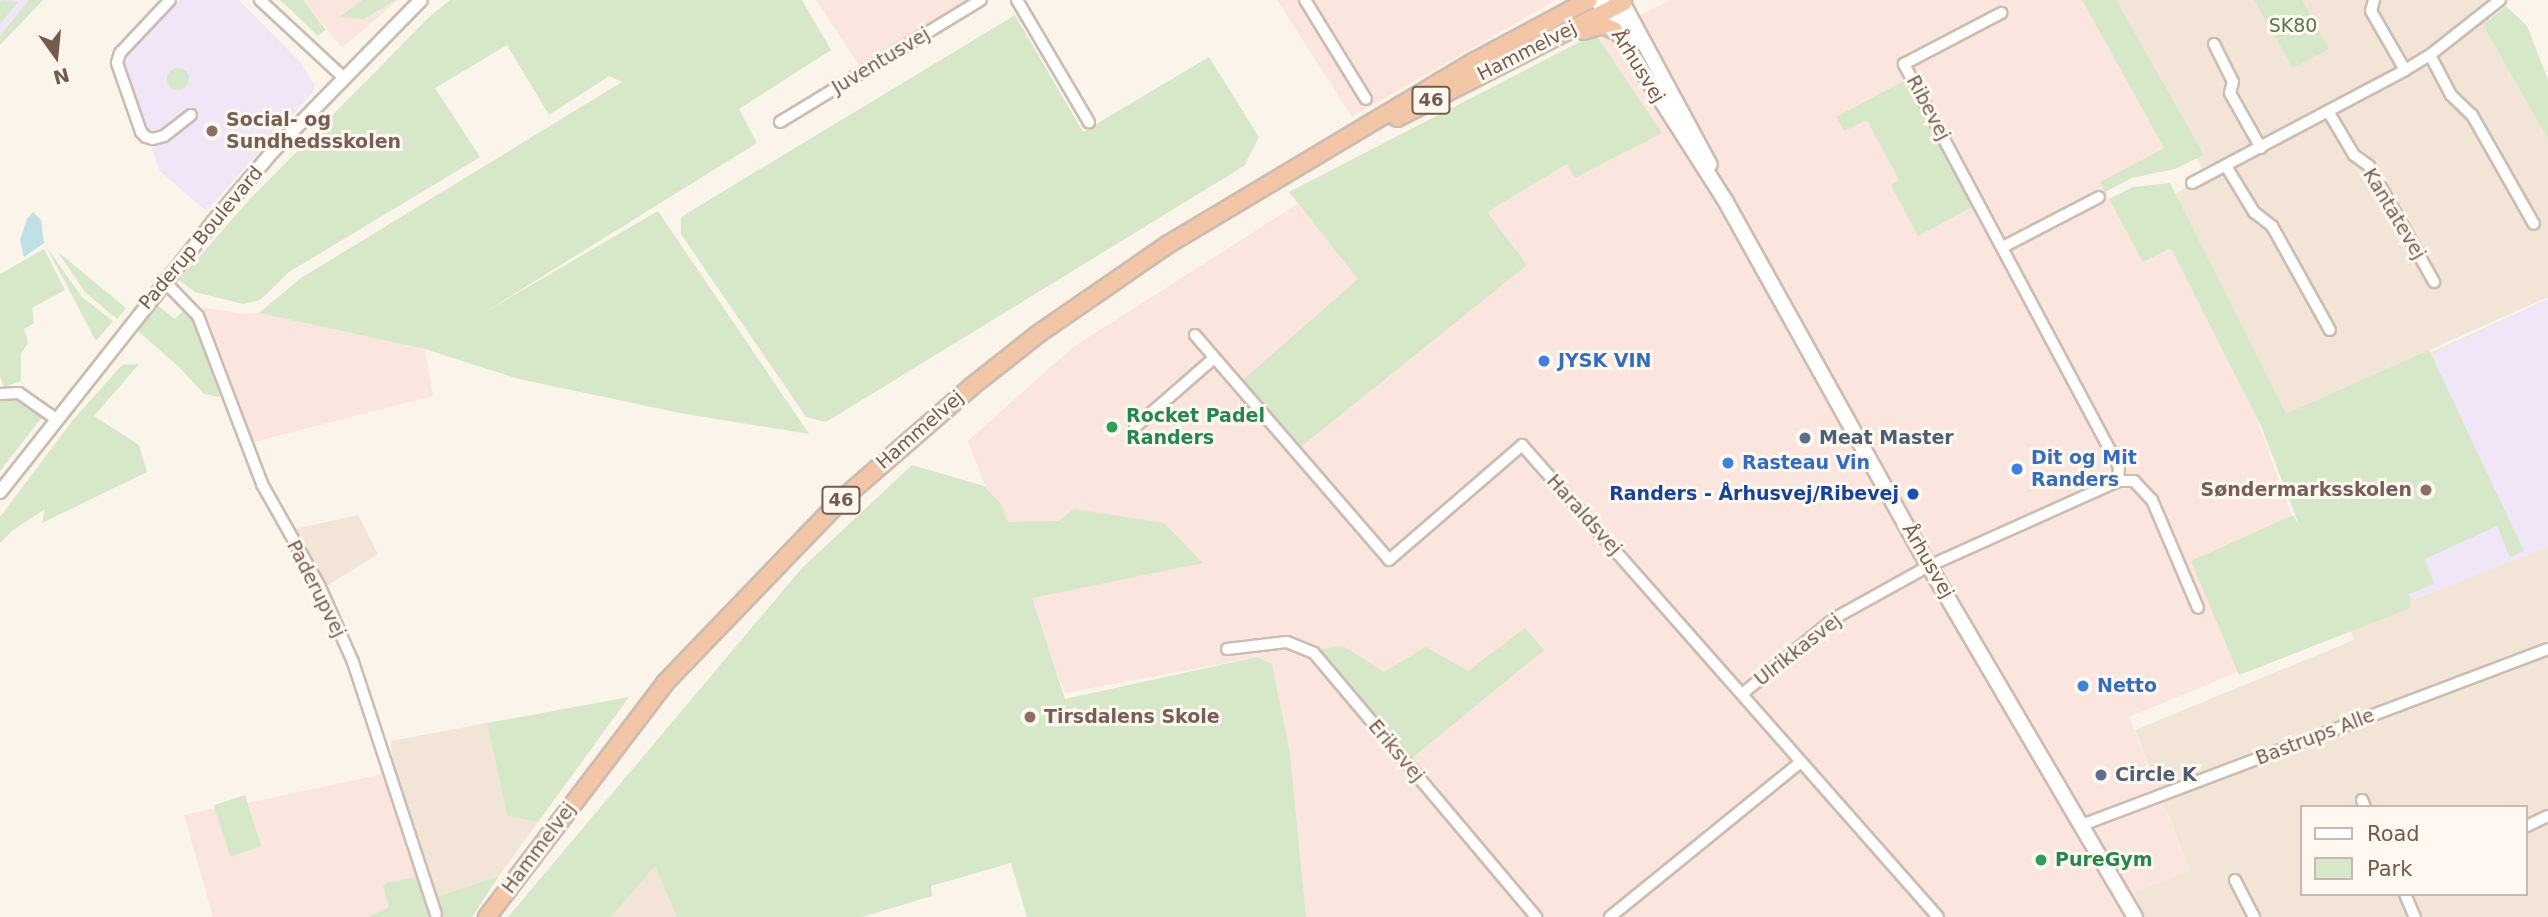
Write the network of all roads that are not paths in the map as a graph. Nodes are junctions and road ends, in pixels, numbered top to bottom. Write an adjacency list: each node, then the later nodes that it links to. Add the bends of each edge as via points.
1 (170, 0): 19 (street, via 120,53 117,63 146,137 164,136)
2 (260, 0): 15 (street)
3 (421, 0): 15 (street, Paderup Boulevard)
4 (981, 0): 20 (street, Juventusvej)
5 (1017, 0): 21 (street)
6 (1305, 0): 17 (street)
7 (2374, 0): 14 (street, via 2371,10)
8 (2500, 0): 13 (street)
9 (1603, 3): 11 (main road, Århusvej); 16 (highway, Hammelvej / 46); 24 (highway, Hammelvej / 46, via 1475,61); 27 (main road, Århusvej, via 1683,113)
10 (2001, 13): 29 (street, Ribevej, via 1904,64)
11 (1614, 30): 16 (highway, via 1597,26); 27 (main road, Århusvej)
12 (2214, 44): 22 (street, via 2233,82 2230,93)
13 (2430, 55): 14 (street); 28 (street, via 2451,95 2472,115)
14 (2404, 70): 18 (street)
15 (344, 78): 30 (street, Paderup Boulevard, via 273,152)
16 (1451, 90): 24 (highway, Hammelvej / 46)
17 (1366, 99)
18 (2329, 113): 22 (street); 31 (street, Kantatevej, via 2354,155 2369,166)
19 (191, 115)
20 (780, 122)
21 (1089, 122)
22 (2261, 148): 23 (street)
23 (2226, 166): 25 (street); 32 (street, via 2254,212 2272,226)
24 (1283, 176): 52 (highway, Hammelvej / 46, via 1167,245 1038,334 840,501 665,683)
25 (2192, 183)
26 (2099, 197): 29 (street)
27 (1726, 202): 40 (main road, Århusvej)
28 (2534, 224)
29 (2003, 247): 38 (street, Ribevej, via 2119,467)
30 (164, 281): 36 (street, Paderup Boulevard); 51 (street, Paderupvej, via 198,316 262,484 320,587 353,662)
31 (2434, 282)
32 (2330, 330)
33 (1195, 335): 34 (street, Haraldsvej)
34 (1214, 358): 37 (street); 44 (street, Haraldsvej, via 1389,560 1522,445)
35 (0, 394): 36 (street, via 19,393)
36 (56, 419): 39 (street, Paderup Boulevard)
37 (1135, 427)
38 (2118, 481): 40 (street); 41 (street, via 2134,481 2152,500)
39 (0, 492)
40 (1929, 566): 44 (street, Ulrikkasvej, via 1835,618); 47 (main road, Århusvej)
41 (2198, 608)
42 (1227, 649): 53 (street, Eriksvej, via 1287,642 1314,653)
43 (2548, 649): 47 (street, Bastrups Alle)
44 (1742, 694): 45 (street, Haraldsvej)
45 (1801, 762): 54 (street); 55 (street, Haraldsvej)
46 (2548, 816): 48 (street)
47 (2082, 825): 56 (main road, Århusvej)
48 (2527, 826)
49 (2235, 880): 57 (street)
50 (2406, 896): 58 (street)
51 (436, 914)
52 (487, 917)
53 (1536, 917)
54 (1611, 917)
55 (1938, 917)
56 (2135, 917)
57 (2253, 917)
58 (2415, 917)

